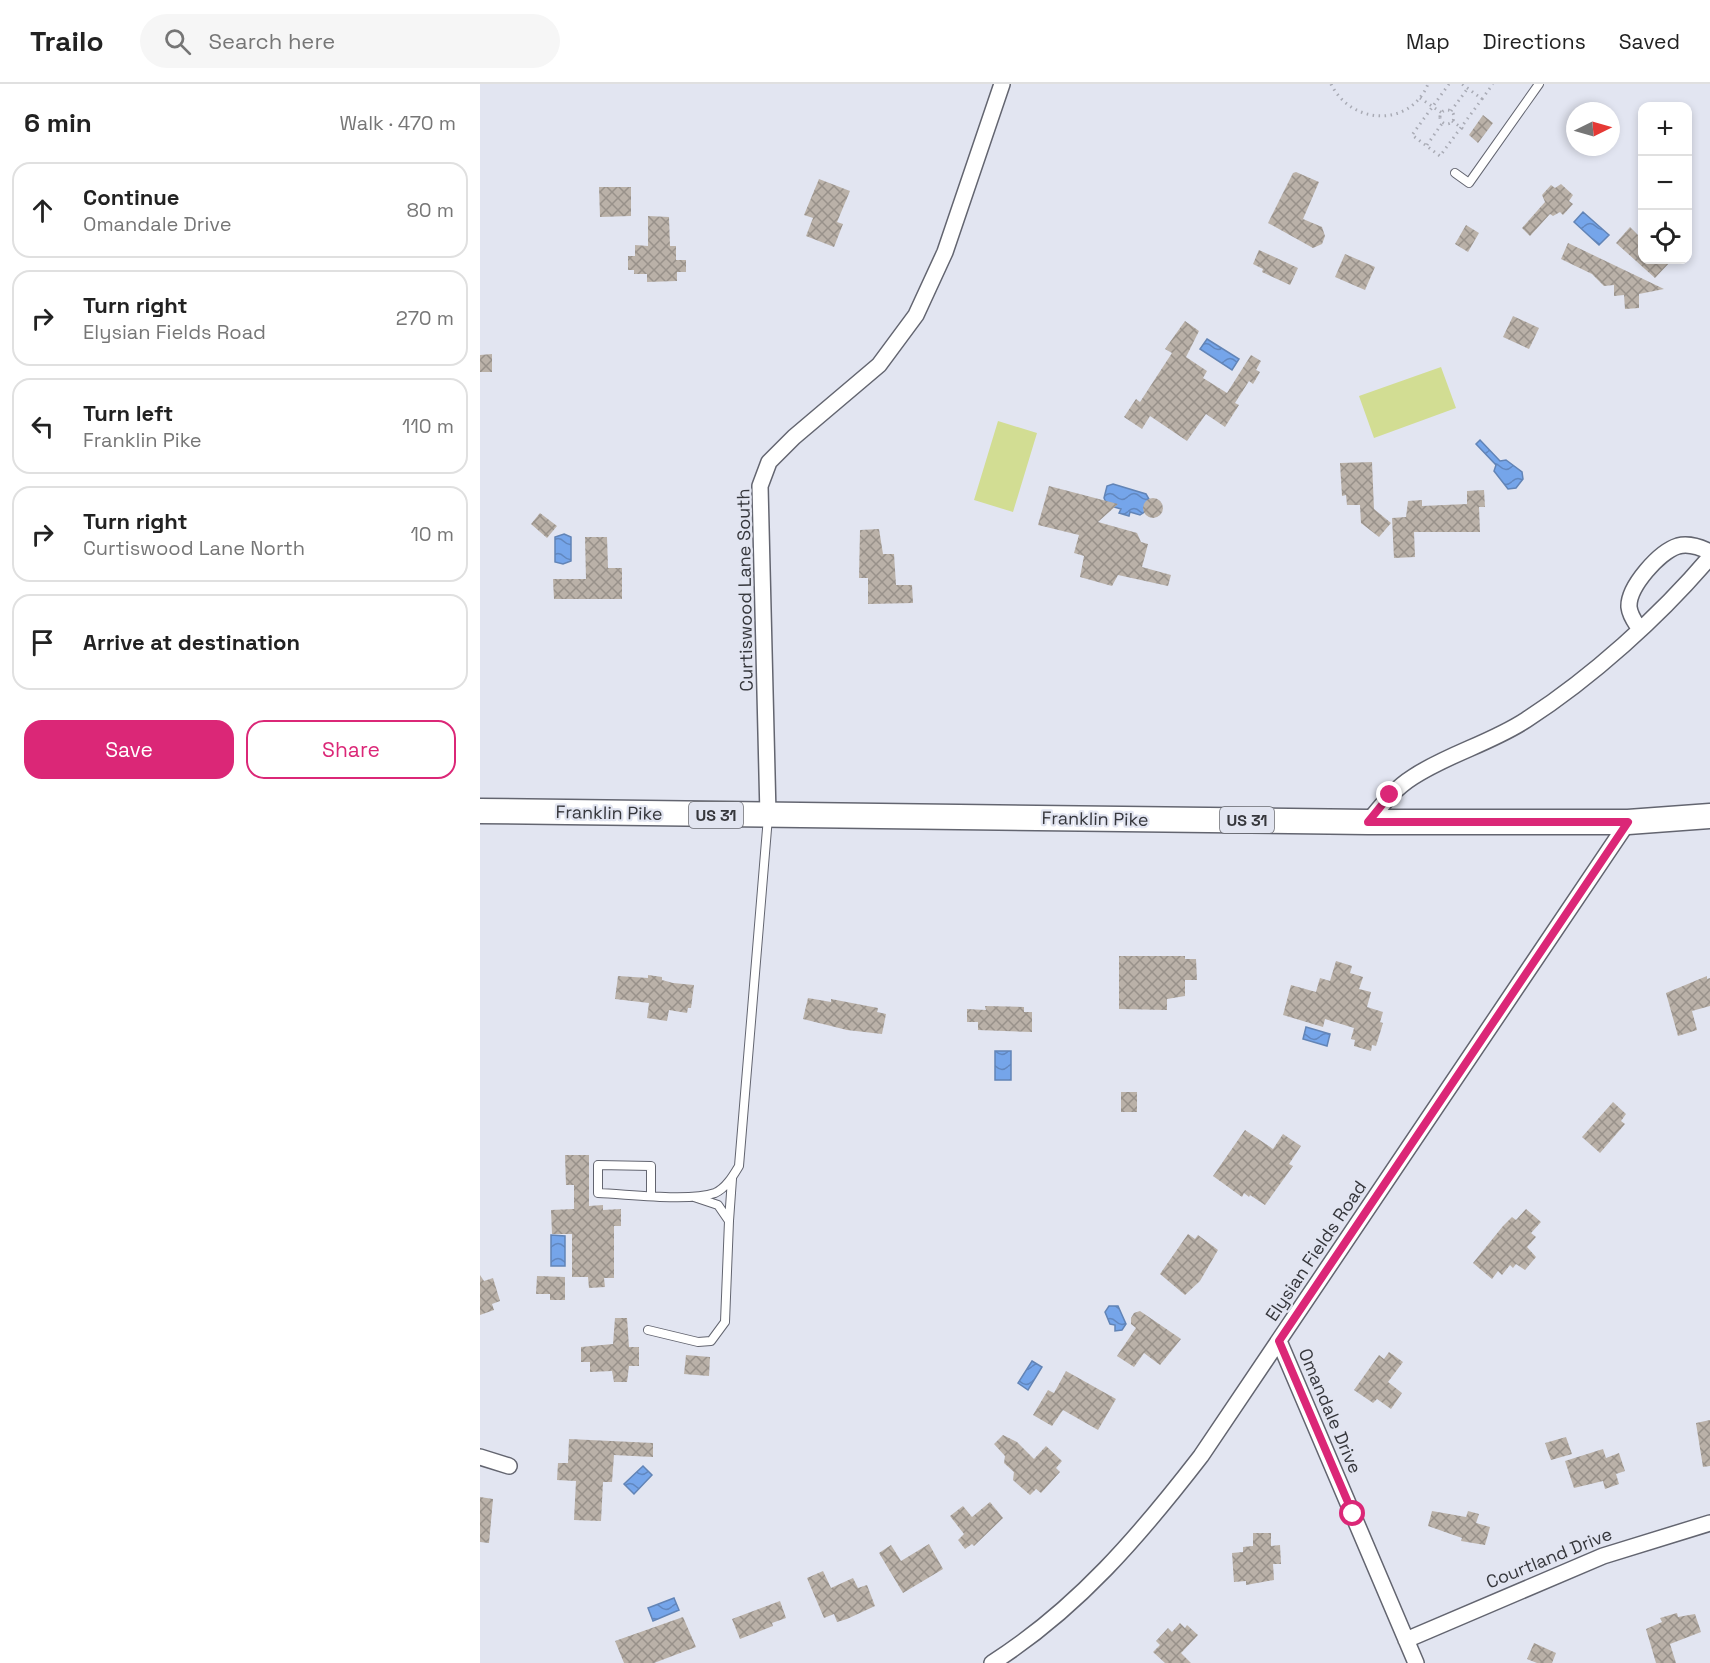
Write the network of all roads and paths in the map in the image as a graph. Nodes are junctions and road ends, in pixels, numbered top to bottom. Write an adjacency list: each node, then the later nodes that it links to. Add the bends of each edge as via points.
1 (1002, 84): 24 (street, Curtiswood Lane South, via 945,252 916,315 879,365 794,437 764,472 760,486)
2 (1331, 84): 9 (path, via 1349,108 1371,116 1397,114)
3 (1428, 84): 9 (path)
4 (1449, 84): 11 (path)
5 (1462, 84): 8 (path)
6 (1493, 84): 10 (path)
7 (1539, 84): 19 (lane, via 1469,183)
8 (1468, 88): 10 (path); 12 (path)
9 (1420, 98): 11 (path)
10 (1482, 99): 16 (path)
11 (1433, 106): 13 (path); 18 (path, via 1412,135)
12 (1451, 112): 13 (path); 14 (path)
13 (1442, 113): 15 (path)
14 (1452, 121): 15 (path); 16 (path)
15 (1443, 122): 18 (path)
16 (1461, 127): 17 (path); 18 (path, via 1440,156)
17 (1466, 131)
18 (1426, 146)
19 (1455, 173)
20 (1710, 552): 22 (street, via 1689,545 1677,546 1646,572 1630,595 1629,608)
21 (1710, 557): 22 (street)
22 (1639, 628): 26 (street, via 1526,720 1407,781)
23 (480, 811): 24 (main road, Franklin Pike / US 31)
24 (768, 815): 26 (main road, Franklin Pike / US 31); 28 (lane, via 748,1084 739,1166)
25 (1710, 816): 27 (main road, Franklin Pike / US 31)
26 (1368, 822): 27 (main road, Franklin Pike / US 31)
27 (1628, 822): 33 (street, Elysian Fields Road)
28 (732, 1179): 30 (lane, via 716,1192); 31 (lane)
29 (651, 1195): 29 (lane, via 651,1166 598,1165 598,1193); 30 (lane)
30 (693, 1197): 31 (lane, via 718,1206)
31 (729, 1221): 32 (lane, via 725,1322 711,1341 699,1342)
32 (648, 1330)
33 (1279, 1341): 37 (street, Omandale Drive); 38 (street, Elysian Fields Road, via 1201,1456 1126,1548 1066,1608 1023,1644)
34 (480, 1457): 35 (street)
35 (509, 1466)
36 (1710, 1523): 37 (street, Courtland Drive, via 1603,1556)
37 (1406, 1640): 39 (street, Omandale Drive)
38 (992, 1663)
39 (1416, 1663)

